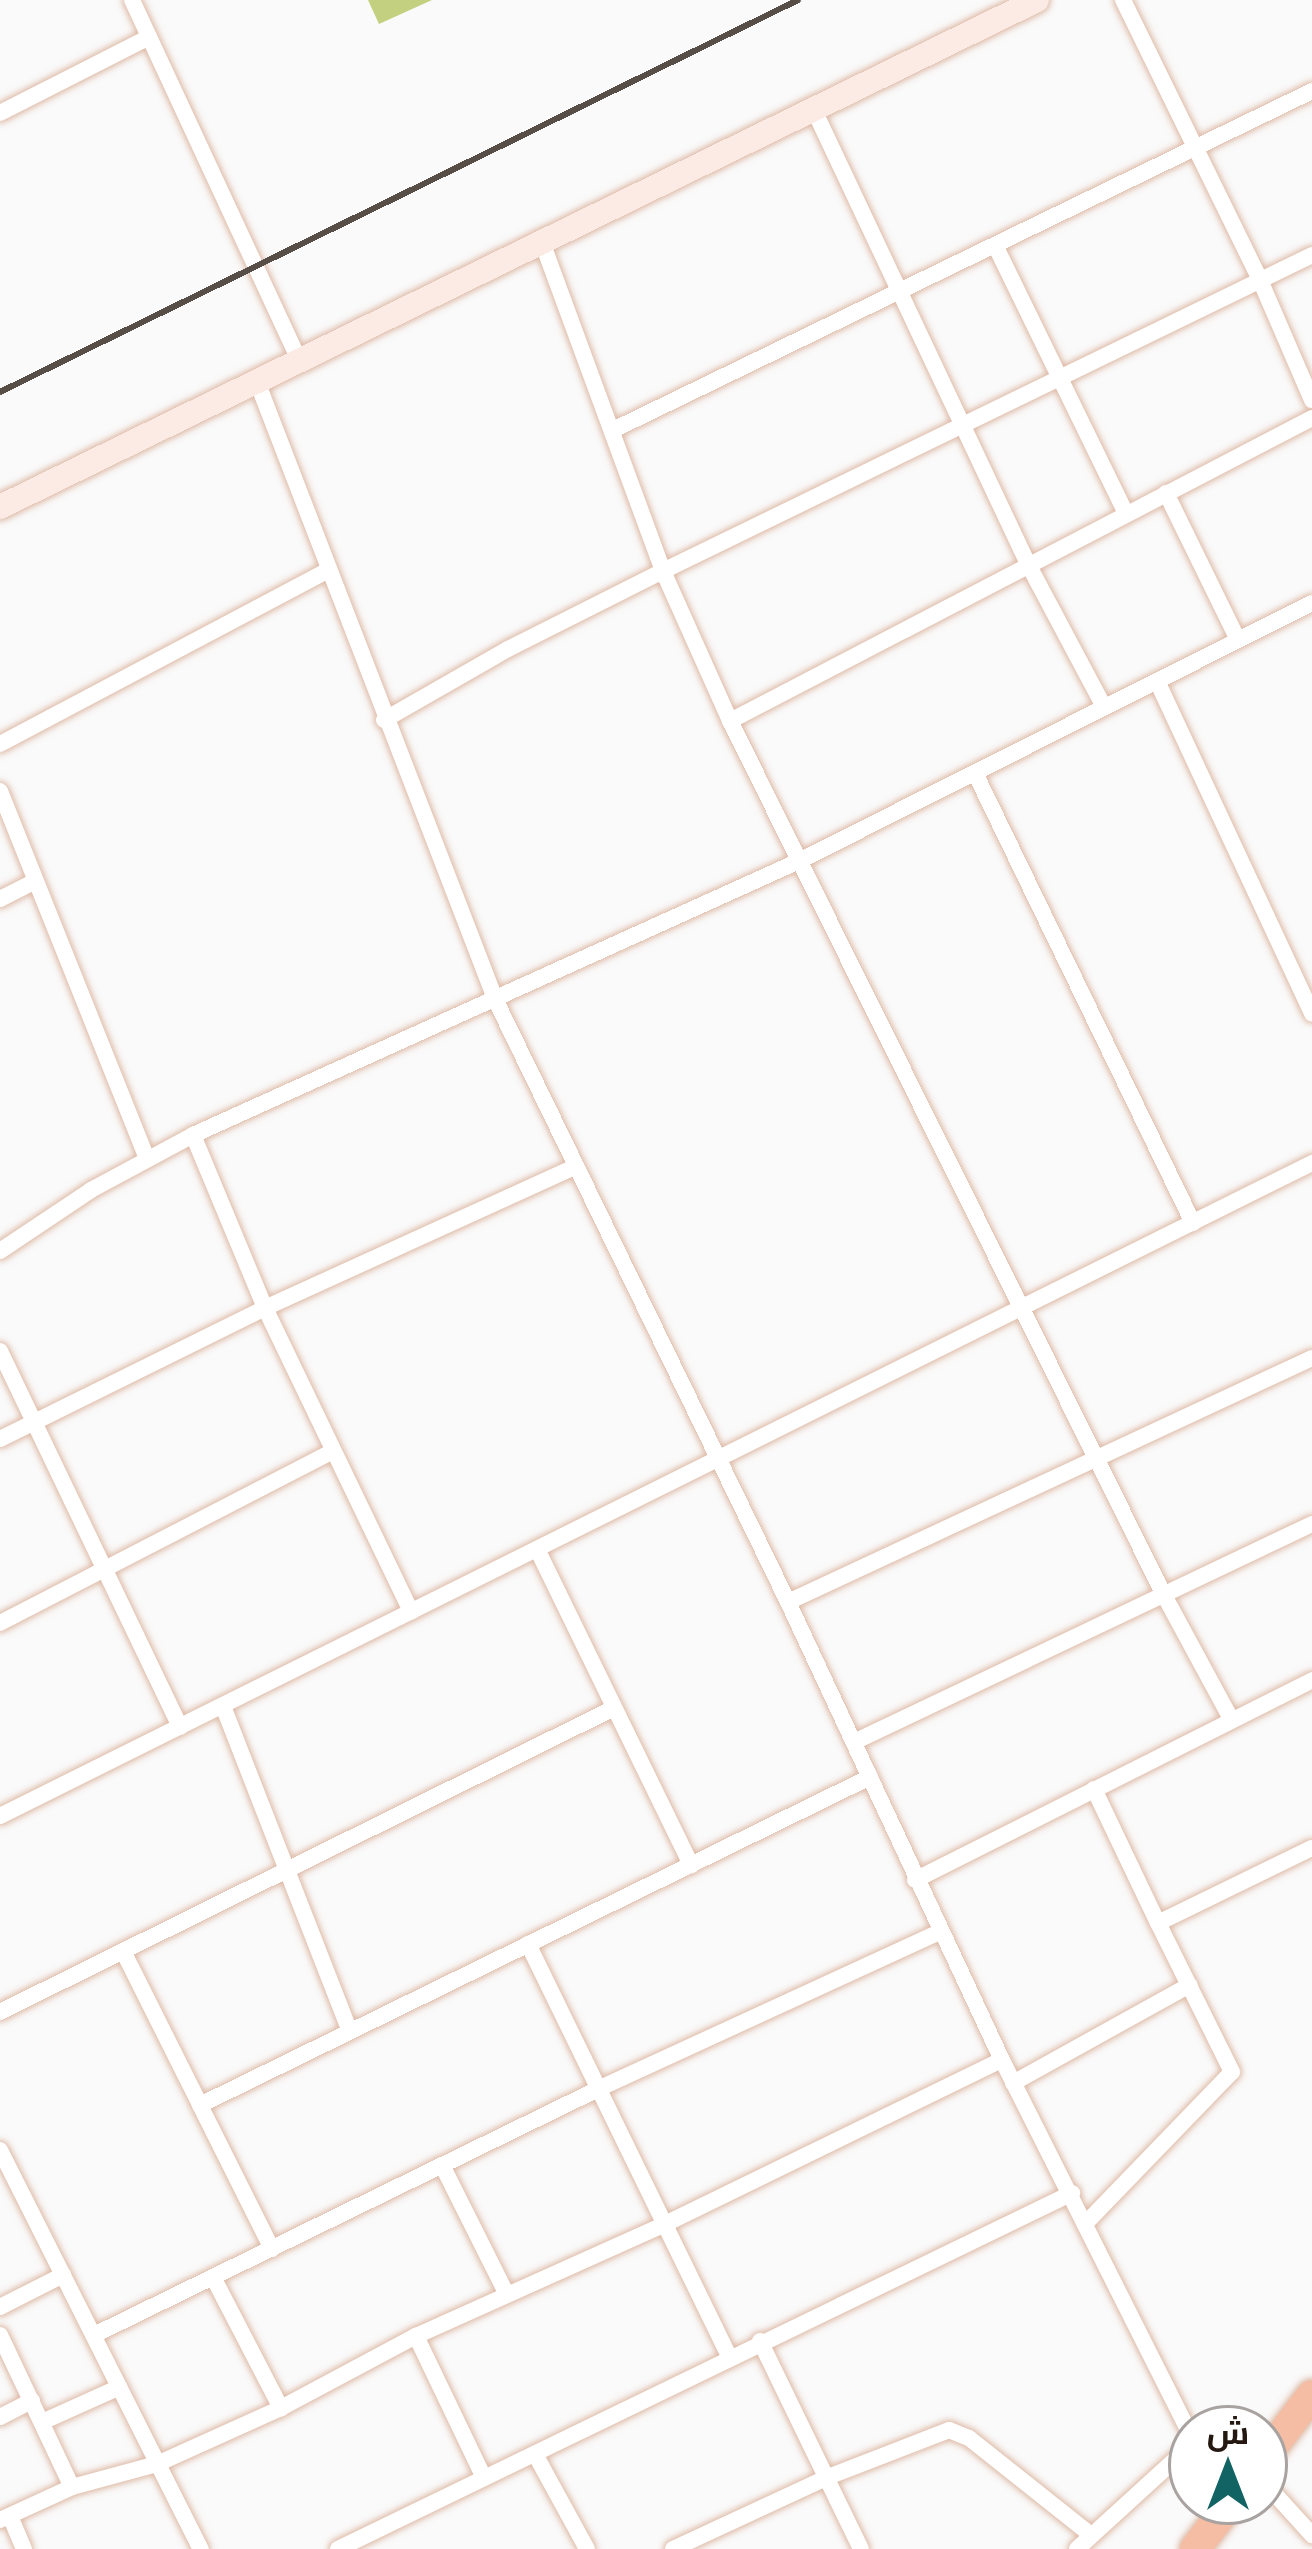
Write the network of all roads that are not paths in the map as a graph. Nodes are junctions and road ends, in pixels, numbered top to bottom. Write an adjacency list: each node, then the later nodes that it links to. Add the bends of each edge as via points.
1 (132, 0): 4 (street)
2 (1037, 0): 6 (street)
3 (1123, 0): 8 (street)
4 (149, 37): 7 (street); 14 (street)
5 (1312, 91): 8 (street)
6 (814, 110): 9 (street); 13 (street)
7 (0, 113)
8 (1193, 149): 10 (street); 12 (street)
9 (542, 242): 14 (street); 20 (street)
10 (995, 245): 13 (street); 15 (street)
11 (1312, 255): 12 (street)
12 (1260, 280): 15 (street); 17 (street)
13 (902, 290): 19 (street); 20 (street)
14 (298, 358): 16 (street)
15 (1062, 377): 19 (street); 23 (street)
16 (256, 380): 22 (street); 25 (street)
17 (1312, 400)
18 (1312, 418): 21 (street)
19 (964, 425): 24 (street); 26 (street)
20 (614, 430): 26 (street)
21 (1166, 493): 23 (street); 28 (street)
22 (0, 507)
23 (1126, 513): 24 (street)
24 (1028, 564): 30 (street); 32 (street)
25 (328, 569): 31 (street); 33 (street)
26 (663, 571): 31 (street); 32 (street)
27 (1312, 603): 28 (street)
28 (1237, 638): 29 (street)
29 (1157, 681): 30 (street); 40 (street)
30 (1104, 707): 34 (street)
31 (384, 720): 39 (street)
32 (730, 721): 36 (street)
33 (0, 744)
34 (975, 773): 36 (street); 45 (street)
35 (0, 791): 37 (street)
36 (799, 860): 39 (street); 47 (street)
37 (35, 881): 38 (street); 42 (street)
38 (0, 899)
39 (496, 1001): 41 (street); 44 (street)
40 (1312, 1014)
41 (193, 1135): 42 (street); 48 (street)
42 (148, 1160): 46 (street)
43 (1312, 1163): 45 (street)
44 (574, 1167): 48 (street); 54 (street)
45 (1192, 1222): 47 (street)
46 (0, 1251)
47 (1023, 1307): 54 (street); 55 (street)
48 (265, 1308): 51 (street); 53 (street)
49 (0, 1351): 51 (street)
50 (1312, 1358): 55 (street)
51 (33, 1422): 52 (street); 58 (street)
52 (0, 1439)
53 (334, 1451): 58 (street); 61 (street)
54 (719, 1458): 57 (street); 60 (street)
55 (1097, 1460): 59 (street); 60 (street)
56 (1312, 1524): 59 (street)
57 (537, 1550): 61 (street); 65 (street)
58 (104, 1570): 62 (street); 67 (street)
59 (1164, 1595): 66 (street); 68 (street)
60 (788, 1602): 68 (street)
61 (411, 1612): 64 (street)
62 (0, 1623)
63 (1312, 1680): 66 (street)
64 (223, 1706): 67 (street); 74 (street)
65 (614, 1708): 73 (street); 74 (street)
66 (1231, 1719): 70 (street)
67 (180, 1727): 71 (street)
68 (854, 1742): 69 (street)
69 (870, 1777): 73 (street); 75 (street)
70 (1094, 1789): 75 (street); 76 (street)
71 (0, 1816)
72 (1312, 1848): 76 (street)
73 (691, 1865): 78 (street)
74 (287, 1870): 79 (street); 82 (street)
75 (916, 1880): 77 (street)
76 (1157, 1923): 80 (street)
77 (940, 1932): 83 (street); 85 (street)
78 (528, 1944): 82 (street); 85 (street)
79 (123, 1951): 81 (street); 86 (street)
80 (1190, 1984): 84 (street); 91 (street, via 1232,2065 1230,2077)
81 (0, 2012)
82 (350, 2031): 86 (street)
83 (1002, 2060): 84 (street); 92 (street)
84 (1013, 2083): 90 (street)
85 (596, 2090): 88 (street); 92 (street)
86 (200, 2104): 93 (street)
87 (0, 2150): 89 (street)
88 (442, 2165): 93 (street); 96 (street)
89 (8, 2187): 94 (street)
90 (1072, 2193): 91 (street); 101 (street)
91 (1085, 2224): 106 (street)
92 (661, 2226): 96 (street); 102 (street)
93 (272, 2249): 95 (street)
94 (63, 2275): 97 (street); 99 (street)
95 (213, 2276): 99 (street); 107 (street)
96 (506, 2293): 100 (street)
97 (0, 2307)
98 (0, 2335): 105 (street)
99 (94, 2335): 103 (street)
100 (416, 2336): 107 (street); 115 (street)
101 (760, 2342): 102 (street); 114 (street)
102 (729, 2357): 111 (street)
103 (120, 2387): 109 (street); 113 (street)
104 (1312, 2395): 110 (highway)
105 (32, 2401): 108 (street); 109 (street)
106 (1175, 2405)
107 (281, 2408): 113 (street)
108 (0, 2417)
109 (42, 2422): 116 (street)
110 (1288, 2426)
111 (535, 2454): 115 (street); 124 (street)
112 (1168, 2463): 120 (street)
113 (157, 2464): 116 (street); 122 (street)
114 (828, 2477): 120 (street, via 949,2430); 125 (street); 126 (street)
115 (484, 2478): 123 (street)
116 (72, 2487): 118 (street)
117 (1288, 2508): 119 (street)
118 (5, 2518): 121 (street)
119 (1312, 2535)
120 (1091, 2536): 127 (street)
121 (24, 2549)
122 (201, 2549)
123 (338, 2549)
124 (587, 2549)
125 (673, 2549)
126 (861, 2549)
127 (1077, 2549)

